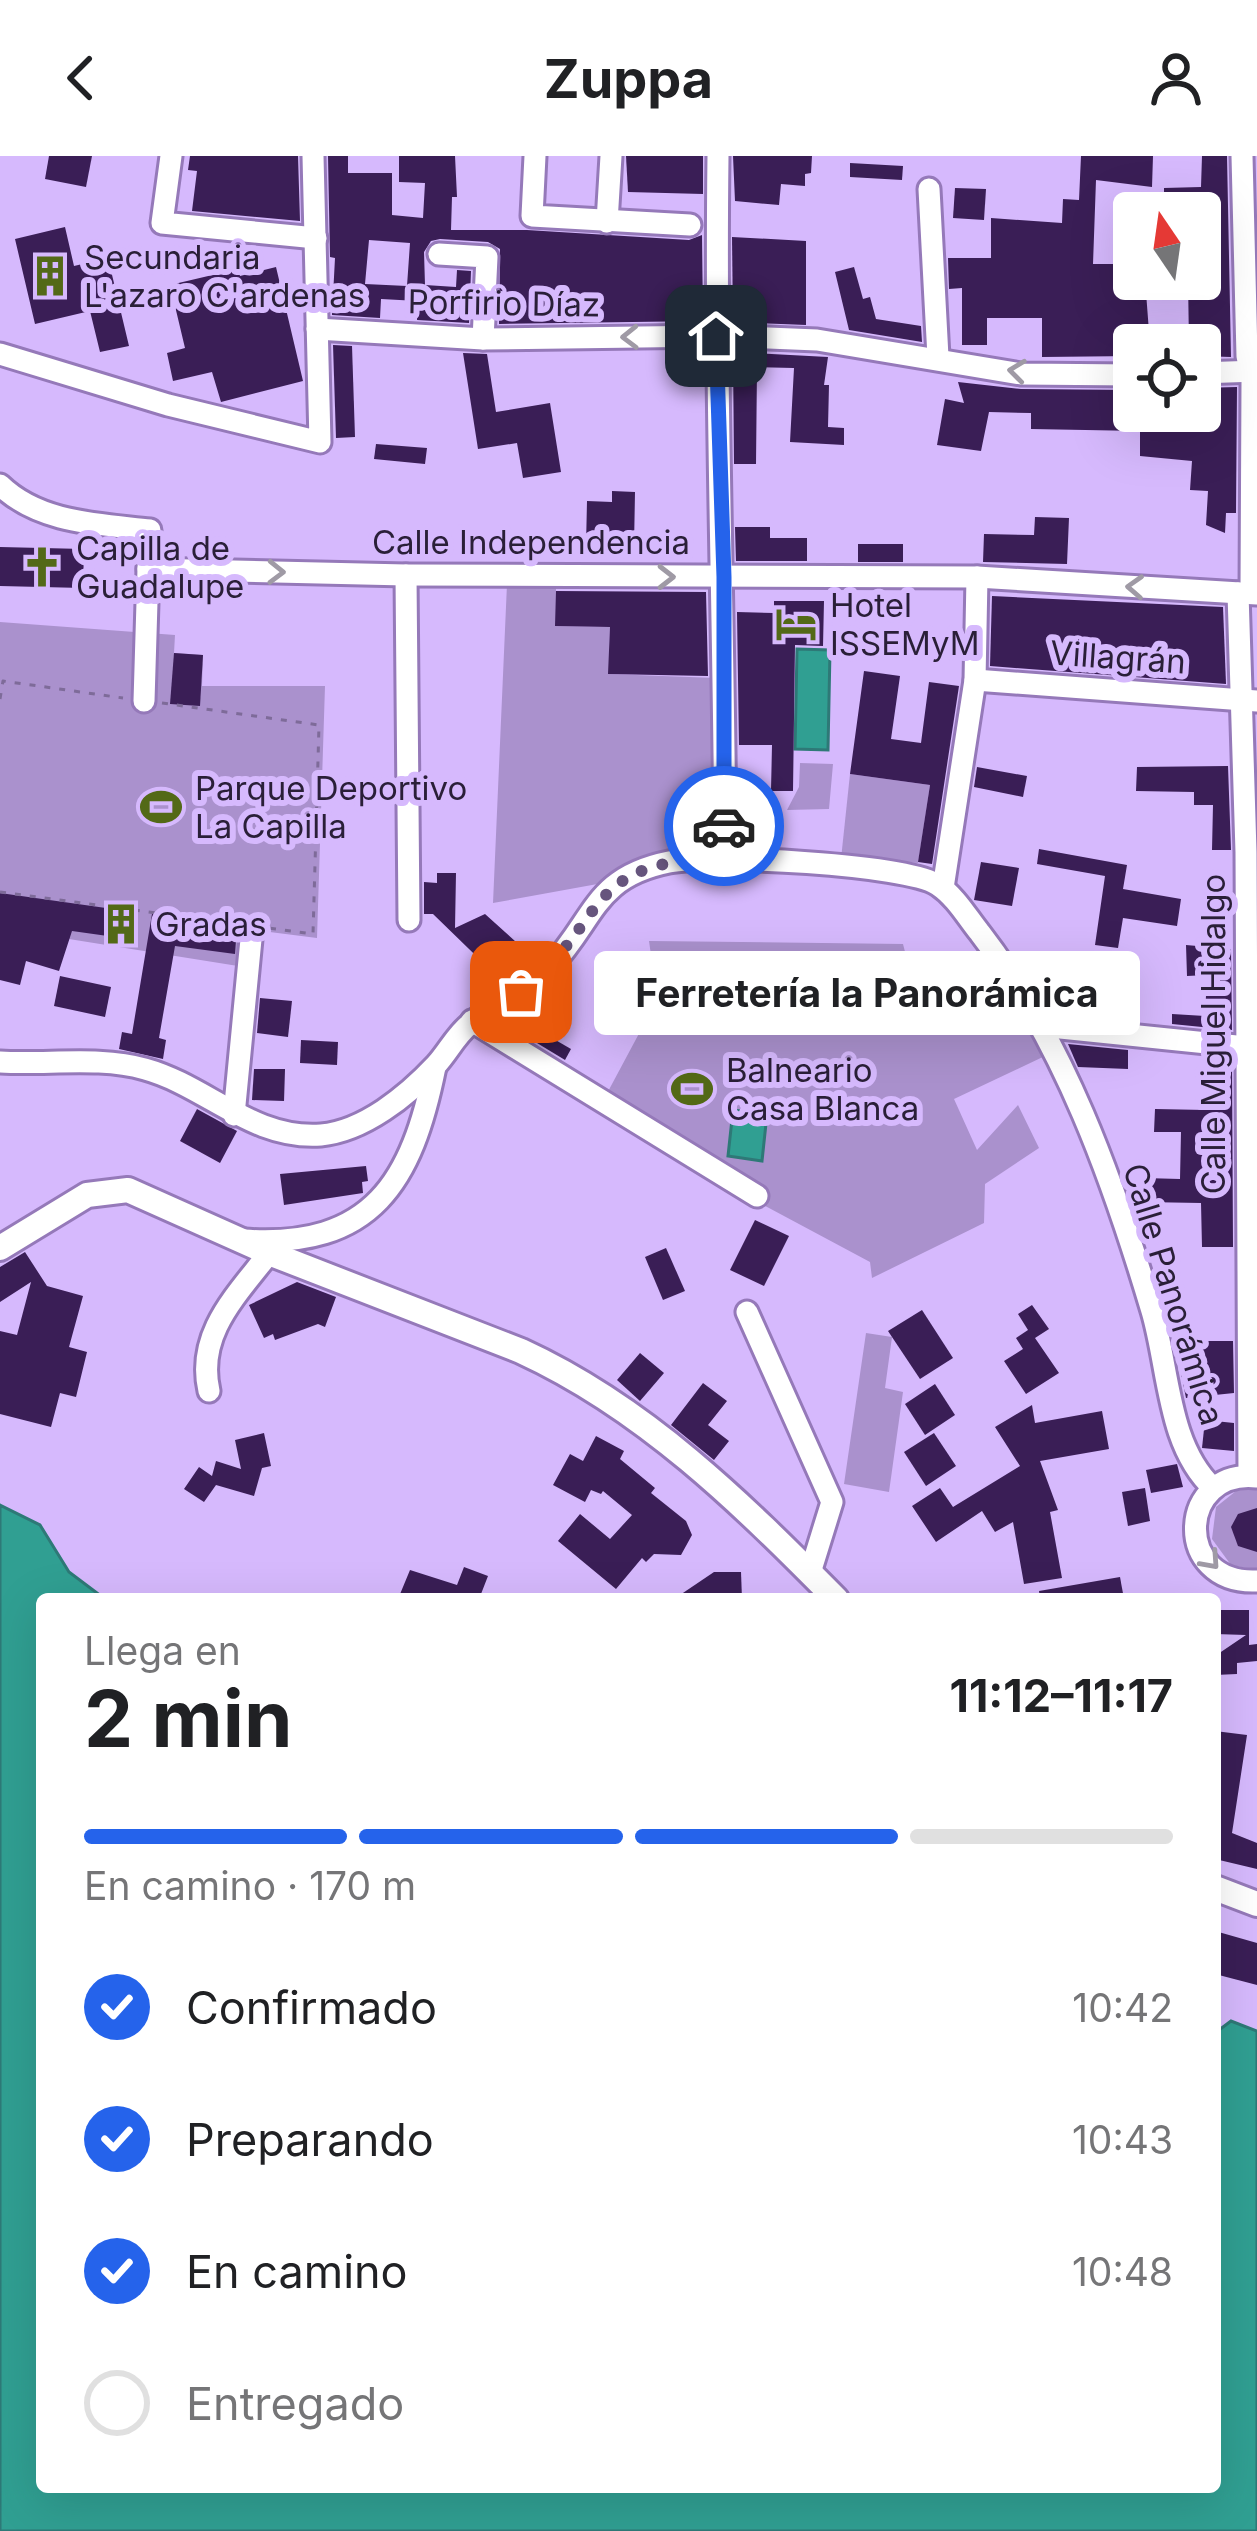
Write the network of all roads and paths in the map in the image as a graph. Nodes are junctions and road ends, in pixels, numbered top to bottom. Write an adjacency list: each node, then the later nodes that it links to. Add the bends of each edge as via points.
1 (171, 156): 10 (street, via 162,223)
2 (314, 156): 10 (street)
3 (535, 156): 8 (street, via 532,216)
4 (611, 156): 8 (street)
5 (718, 156): 13 (street)
6 (1243, 156): 17 (street, Calle Miguel Hidalgo)
7 (929, 189): 16 (street)
8 (607, 222): 9 (street)
9 (690, 225)
10 (316, 238): 12 (street)
11 (439, 254): 14 (street, via 487,257)
12 (317, 329): 14 (street, Porfirio Díaz); 15 (street, via 320,442)
13 (716, 336): 14 (street, Porfirio Díaz, one-way to 14); 16 (street, Porfirio Díaz); 23 (street)
14 (483, 339)
15 (0, 354)
16 (938, 357): 19 (street, Porfirio Díaz, one-way to 16, via 1021,374)
17 (1253, 372): 18 (street); 25 (street, Calle Miguel Hidalgo)
18 (1221, 373)
19 (1113, 375)
20 (0, 485): 22 (street, via 67,520 150,530)
21 (406, 575): 22 (street, Calle Independencia, one-way to 21); 23 (street, Calle Independencia, one-way to 23); 33 (street)
22 (154, 576): 29 (street)
23 (724, 577): 24 (street, Calle Independencia); 30 (street)
24 (976, 577): 25 (street, Calle Independencia, one-way to 24); 26 (street)
25 (1249, 593): 28 (street, Calle Miguel Hidalgo)
26 (975, 680): 28 (street, Villagrán); 31 (street)
27 (0, 700): 29 (path, via 2,682)
28 (1248, 700): 37 (street, Calle Miguel Hidalgo)
29 (148, 702): 34 (path, via 319,725 313,934)
30 (724, 859): 31 (street, via 919,875); 35 (street, via 664,862 612,886 540,977)
31 (943, 888): 36 (street, Calle Panorámica, via 1014,977)
32 (0, 892): 34 (path)
33 (409, 920)
34 (255, 927): 40 (street)
35 (472, 1021): 39 (street); 41 (street)
36 (1041, 1026): 37 (street); 48 (street, Calle Panorámica, via 1113,1193 1187,1453)
37 (1251, 1048): 47 (street, Calle Miguel Hidalgo)
38 (0, 1062): 40 (street, via 143,1068)
39 (435, 1066): 40 (street, via 374,1116 336,1132 288,1133); 42 (street, via 409,1159 370,1207 319,1234)
40 (234, 1115)
41 (757, 1196)
42 (234, 1239): 43 (main road, via 116,1189 73,1201); 44 (main road)
43 (0, 1248)
44 (269, 1253): 46 (street, via 213,1332 203,1367); 49 (main road, via 561,1369 700,1467)
45 (747, 1312): 49 (street, via 832,1502)
46 (209, 1391)
47 (1253, 1476): 48 (street)
48 (1213, 1489): 50 (street, one-way to 50, via 1194,1529 1203,1558 1226,1577)
49 (810, 1573): 51 (main road)
50 (1257, 1581)
51 (830, 1593)
52 (1221, 1890): 53 (main road)
53 (1257, 1904)

